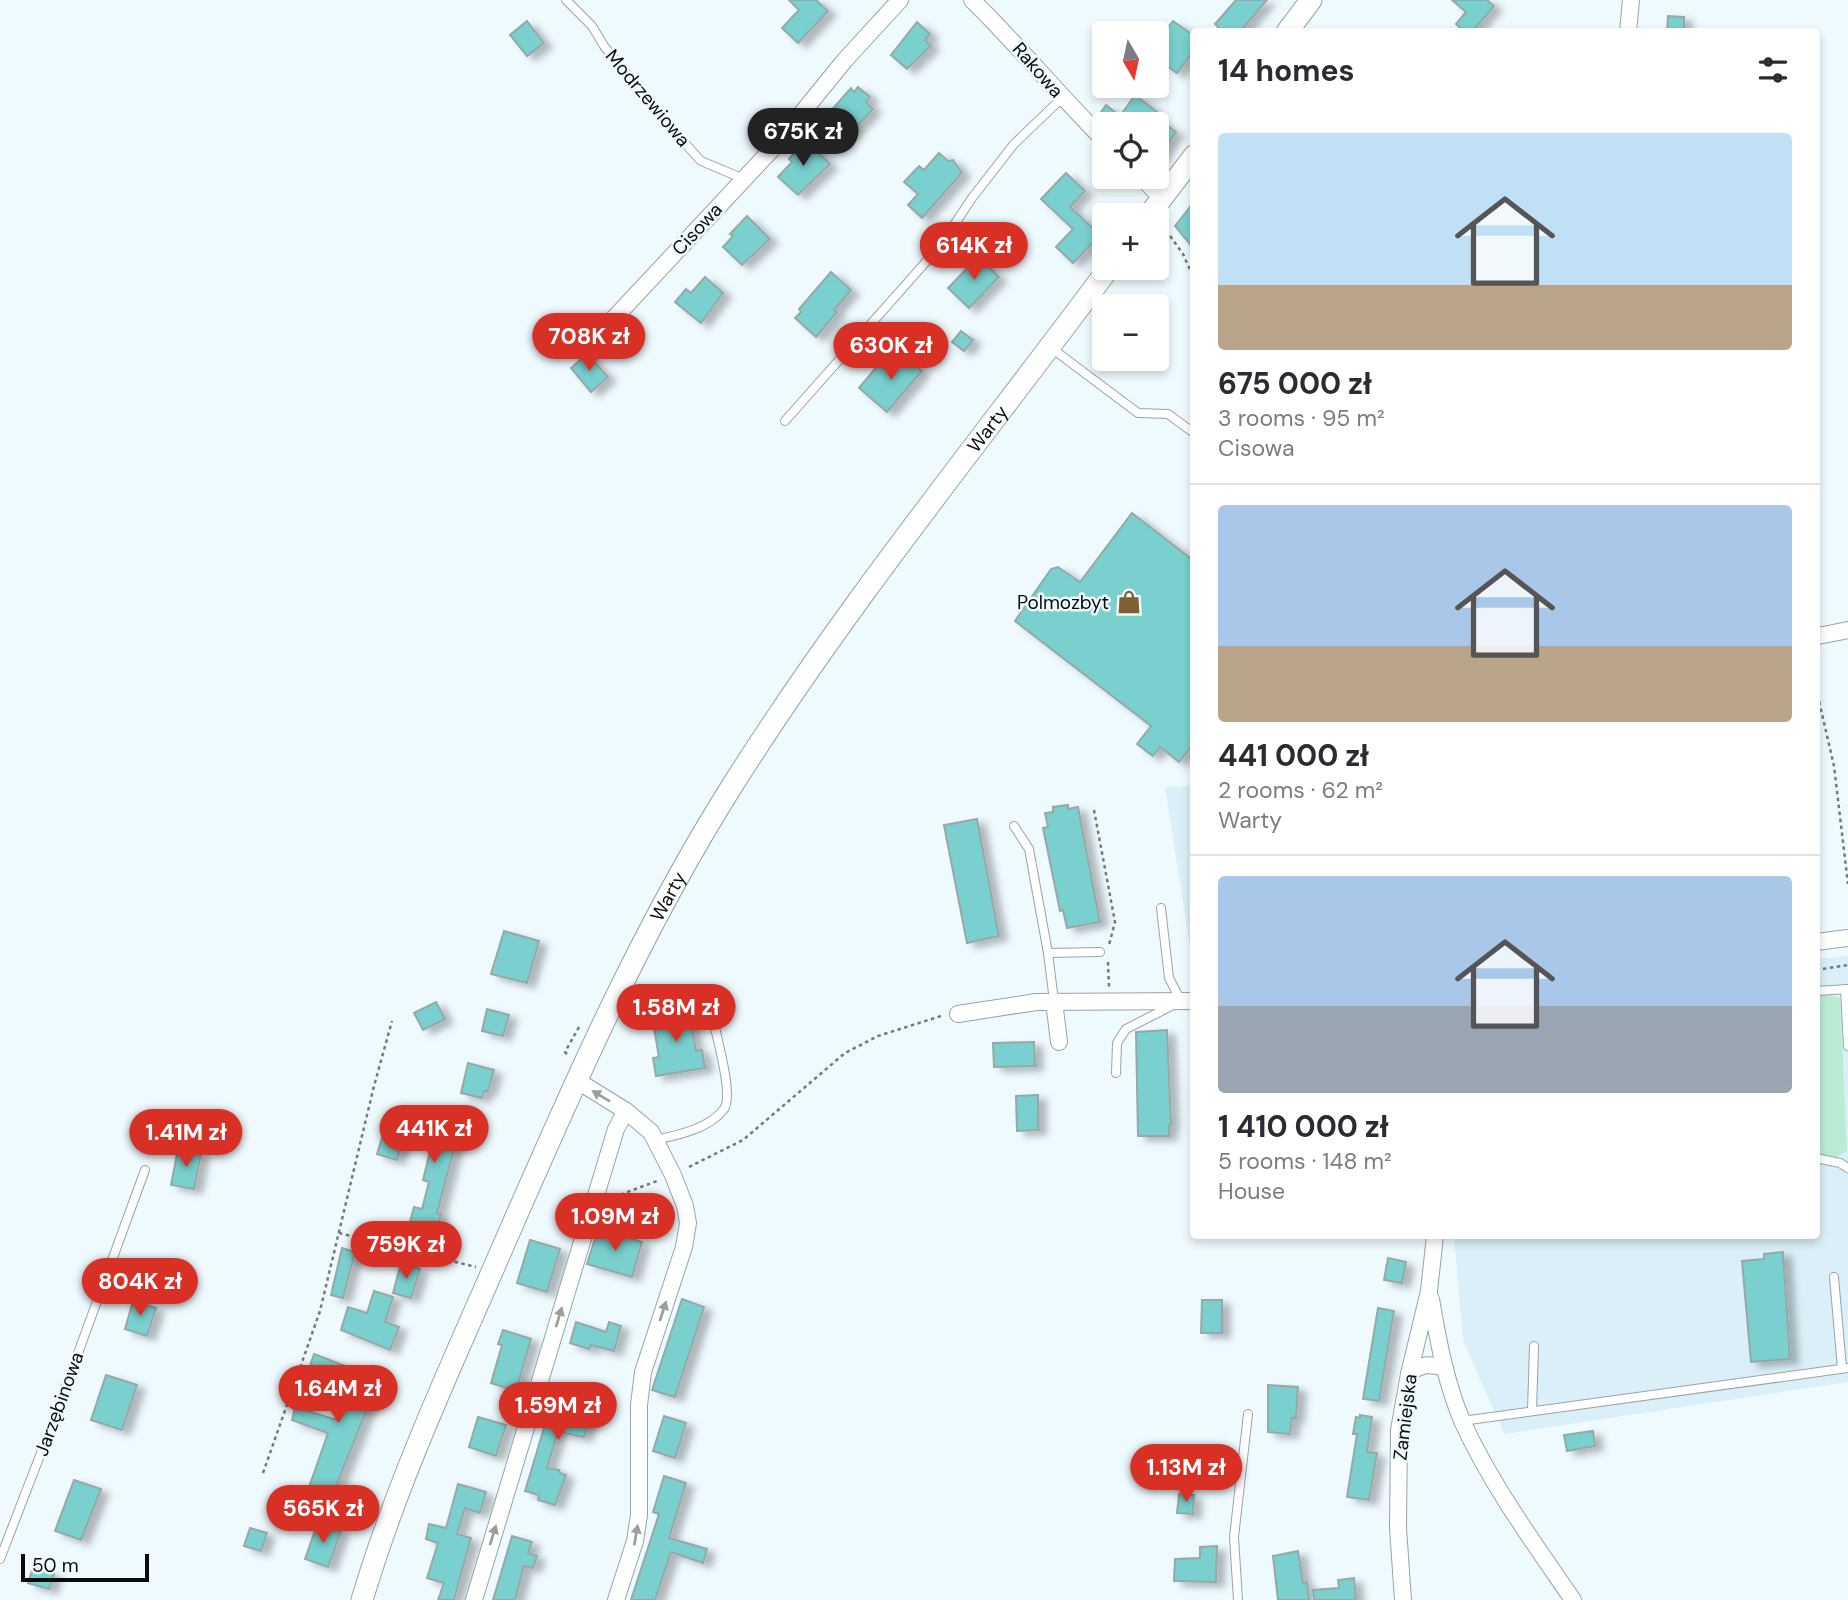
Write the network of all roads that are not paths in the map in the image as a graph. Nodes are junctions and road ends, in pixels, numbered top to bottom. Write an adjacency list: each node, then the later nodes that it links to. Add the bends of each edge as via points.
1 (566, 0): 11 (lane, Modrzewiowa, via 701,161)
2 (900, 0): 11 (street, Cisowa)
3 (972, 0): 8 (street, Rakowa)
4 (1311, 0): 6 (main road)
5 (1631, 0): 7 (street)
6 (1290, 28)
7 (1628, 28)
8 (1062, 98): 9 (street, Rakowa); 18 (lane, via 1014,144 940,246)
9 (1092, 129)
10 (1190, 161): 13 (main road)
11 (744, 179): 16 (street, Cisowa)
12 (1153, 189): 13 (street)
13 (1162, 198): 14 (main road)
14 (1158, 203)
15 (1100, 280): 17 (main road, Warty)
16 (603, 330)
17 (1050, 347): 19 (lane, via 1138,413 1168,414); 37 (main road, Warty, via 762,740 648,932)
18 (785, 421)
19 (1190, 430)
20 (1848, 630): 21 (street)
21 (1820, 636)
22 (1014, 826): 27 (lane, via 1029,849)
23 (1161, 908): 31 (lane, via 1168,978)
24 (1848, 938): 25 (street)
25 (1820, 942)
26 (1100, 952): 27 (lane)
27 (1048, 953): 30 (lane)
28 (1847, 989): 29 (lane); 35 (lane)
29 (1820, 991)
30 (1054, 1001): 31 (street); 32 (street); 34 (street)
31 (1187, 1001): 36 (lane, via 1126,1029 1117,1043)
32 (958, 1014)
33 (713, 1018): 39 (lane, via 728,1095 726,1108 709,1122)
34 (1059, 1042)
35 (1848, 1046)
36 (1115, 1073)
37 (576, 1080): 38 (street, one-way to 37); 54 (main road, Warty, via 409,1464)
38 (626, 1111): 39 (street); 55 (street, one-way to 38, via 616,1129)
39 (656, 1140): 56 (street, one-way to 39, via 639,1515 643,1372 688,1223)
40 (1820, 1159): 41 (lane)
41 (1848, 1168)
42 (145, 1170): 53 (lane, Jarzębinowa)
43 (1435, 1239): 45 (street, Zamiejska)
44 (1834, 1277): 48 (lane)
45 (1429, 1291): 47 (street); 49 (street, Zamiejska)
46 (1534, 1346): 50 (lane)
47 (1445, 1368): 49 (street, via 1419,1366); 52 (street)
48 (1845, 1368): 50 (lane)
49 (1409, 1374): 58 (street, Zamiejska, via 1399,1430)
50 (1532, 1411): 52 (lane)
51 (1248, 1414): 57 (lane, via 1234,1537)
52 (1462, 1421): 59 (street, via 1499,1489)
53 (0, 1559)
54 (362, 1600)
55 (474, 1600)
56 (616, 1600)
57 (1238, 1600)
58 (1403, 1600)
59 (1573, 1600)

